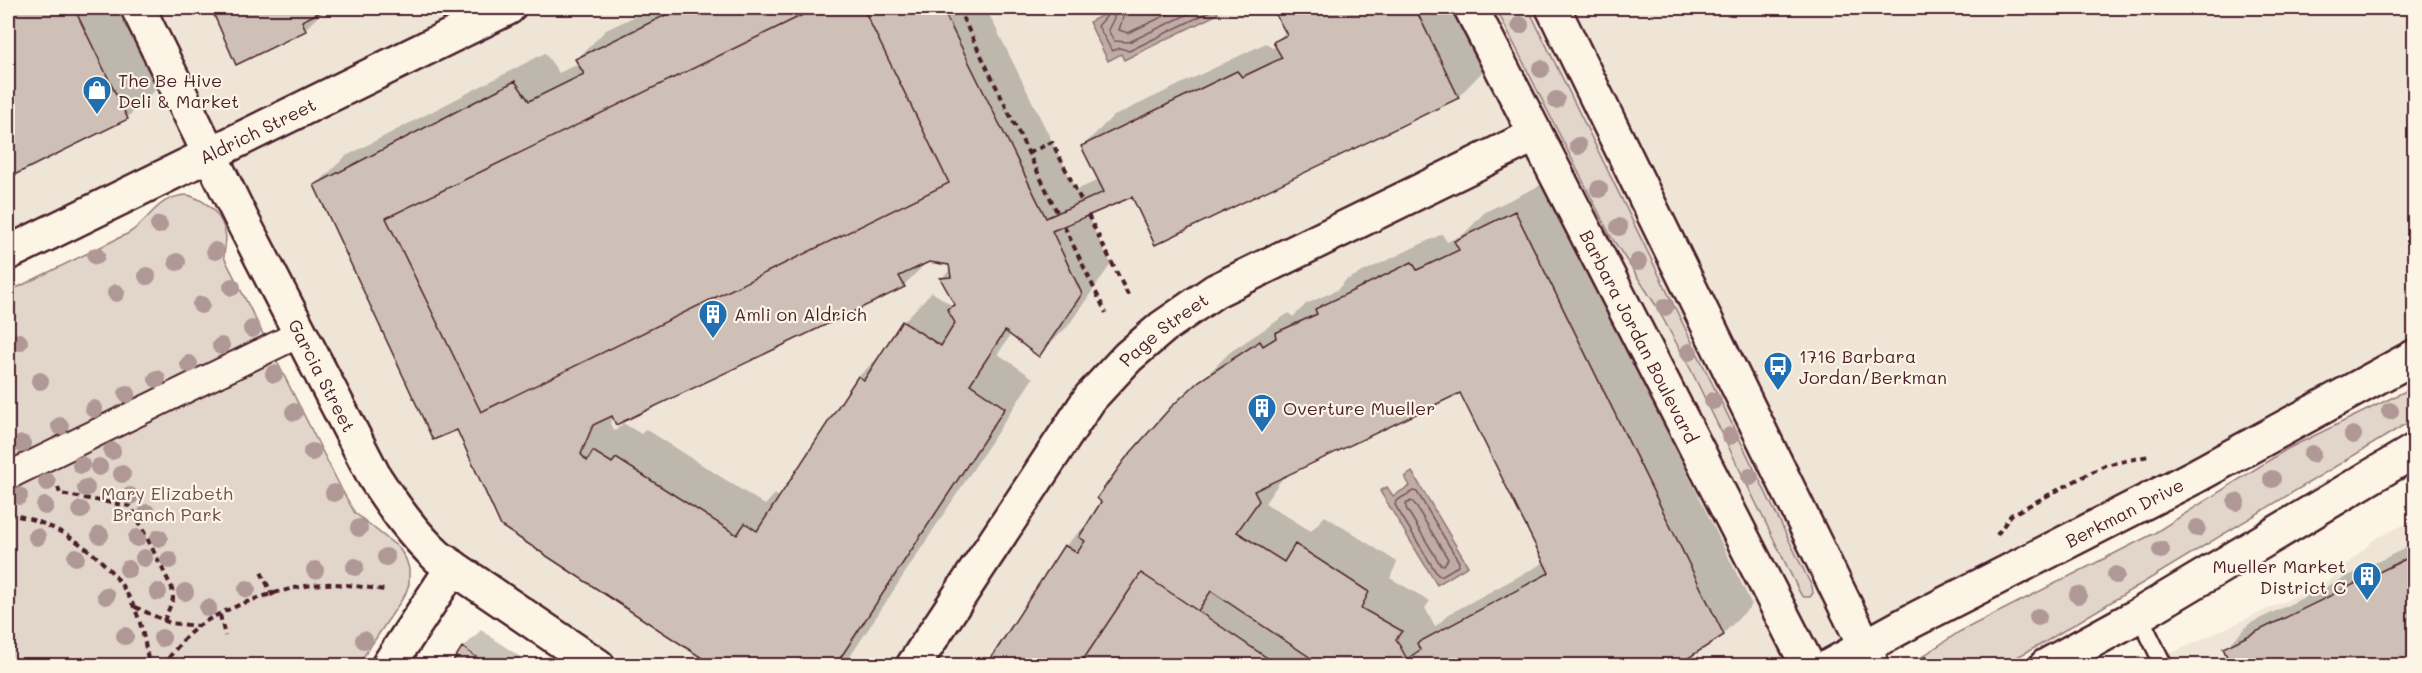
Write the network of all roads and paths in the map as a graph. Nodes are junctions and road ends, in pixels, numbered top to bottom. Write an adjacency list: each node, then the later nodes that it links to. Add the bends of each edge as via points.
1 (138, 8): 8 (street, Garcia Street)
2 (508, 8): 8 (street, Aldrich Street)
3 (958, 8): 7 (path)
4 (1471, 8): 6 (street, Barbara Jordan Boulevard)
5 (1553, 8): 36 (street)
6 (1535, 135): 41 (street, Page Street, via 1215,291 1163,327 1090,398); 42 (street, Barbara Jordan Boulevard)
7 (1029, 153): 9 (path, via 1052,142); 10 (path)
8 (209, 154): 13 (street, Aldrich Street); 16 (street, Garcia Street)
9 (1082, 202)
10 (1058, 214)
11 (1088, 215): 14 (path)
12 (1064, 226): 15 (path)
13 (8, 253)
14 (1128, 295)
15 (1106, 313)
16 (301, 333): 19 (street); 24 (street, Garcia Street, via 375,478 423,543)
17 (2415, 357): 36 (street, Berkman Drive)
18 (2415, 451): 31 (street)
19 (51, 455): 21 (street); 32 (path, via 62,476 60,494 130,506 133,510 171,588 173,599)
20 (2156, 455): 23 (path, via 2106,465 2011,515)
21 (8, 476)
22 (8, 514): 29 (path, via 43,524 87,548)
23 (1991, 543)
24 (453, 567): 39 (street); 40 (street, Garcia Street)
25 (261, 572): 27 (path)
26 (385, 590): 27 (path, via 334,584)
27 (271, 594): 28 (path); 30 (path)
28 (275, 600)
29 (134, 607): 32 (path); 37 (path)
30 (220, 615): 33 (path); 34 (path)
31 (2139, 615): 45 (street); 46 (lane)
32 (164, 621): 33 (path)
33 (198, 626): 38 (path)
34 (225, 636)
35 (1924, 655): 44 (path)
36 (1868, 656): 43 (street, Berkman Drive)
37 (149, 666)
38 (162, 666)
39 (388, 666)
40 (598, 666)
41 (913, 666)
42 (1808, 666)
43 (1830, 666)
44 (1930, 666)
45 (2046, 666)
46 (2164, 666)

